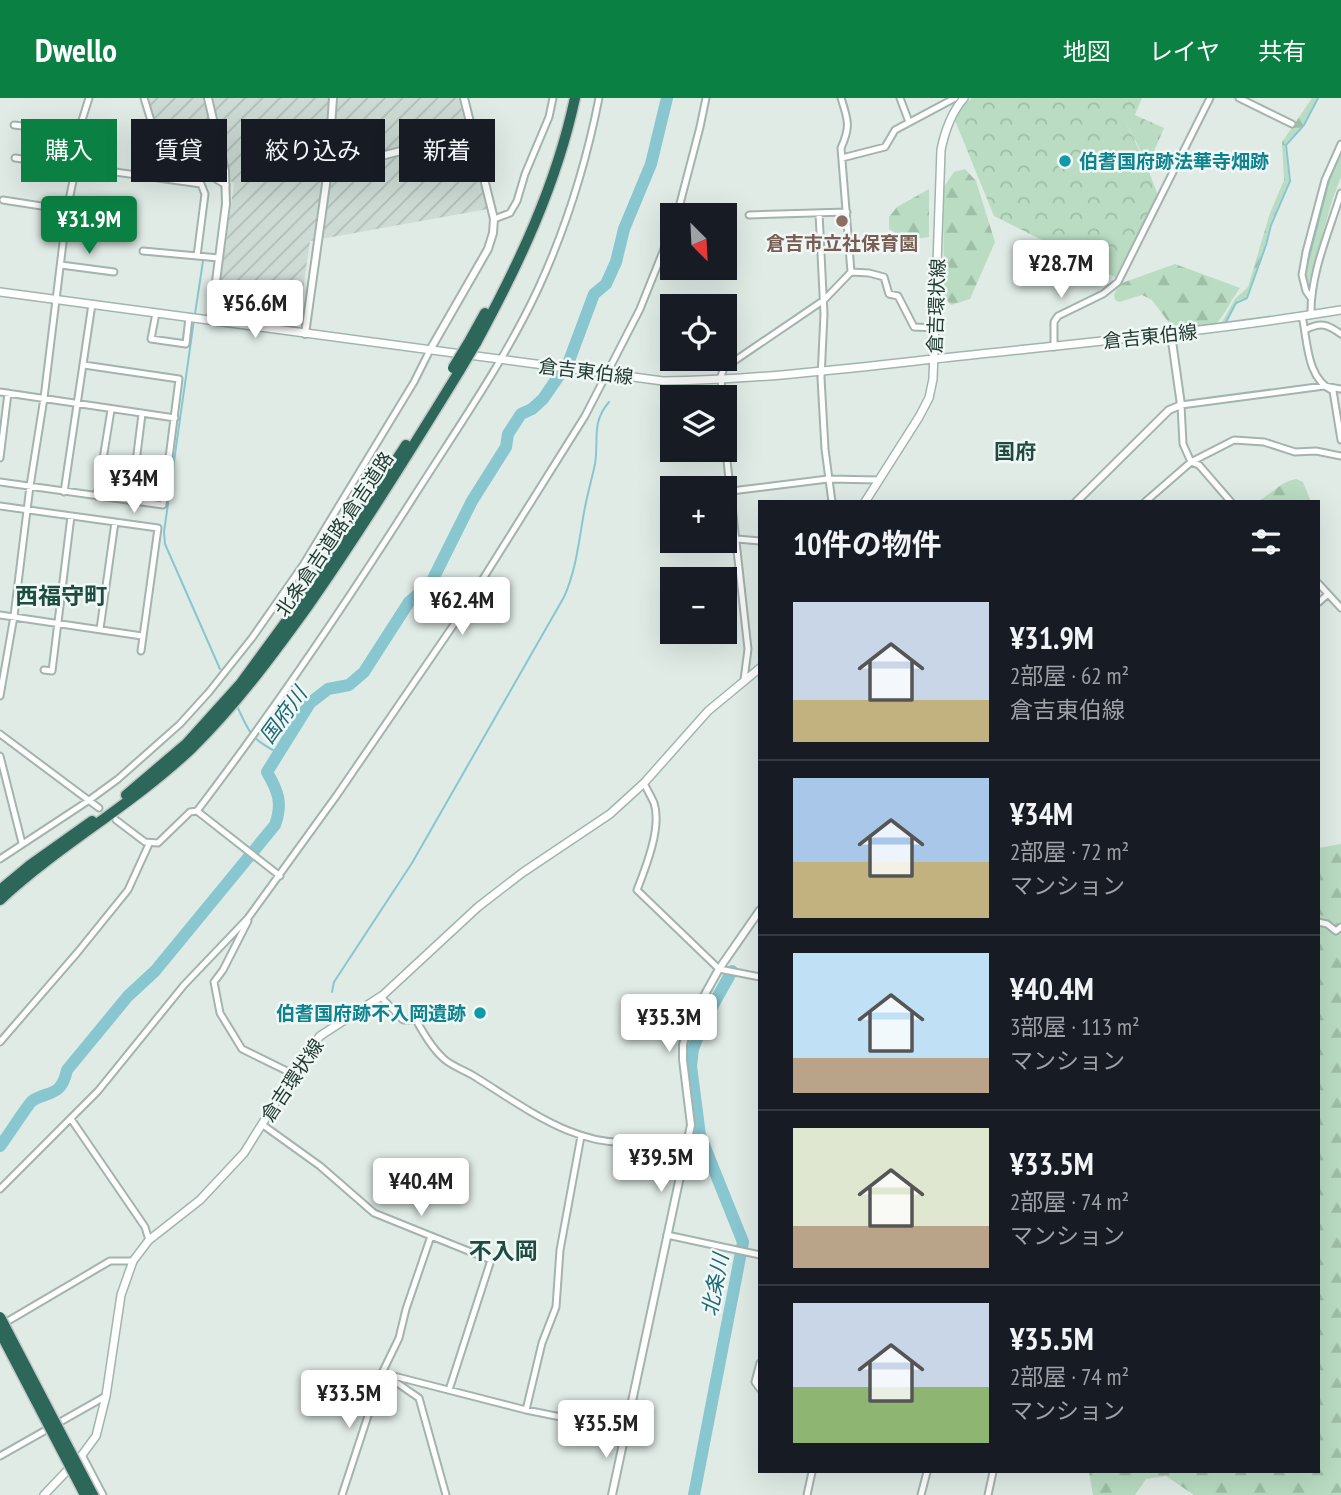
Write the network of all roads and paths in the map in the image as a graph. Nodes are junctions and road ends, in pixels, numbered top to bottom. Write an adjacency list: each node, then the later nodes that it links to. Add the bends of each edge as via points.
1 (89, 98): 16 (street)
2 (144, 98): 31 (street, via 156,137)
3 (208, 98): 31 (street)
4 (333, 98): 17 (street)
5 (464, 98): 18 (street)
6 (553, 98): 39 (street, via 517,201 510,213)
7 (569, 98): 62 (highway, 北条倉吉道路;倉吉道路, via 535,212)
8 (575, 98): 62 (highway, 北条倉吉道路;倉吉道路, via 541,213 523,255)
9 (600, 98): 66 (street, via 559,242)
10 (706, 98): 34 (street)
11 (841, 98): 25 (street, via 849,122)
12 (900, 98): 19 (street)
13 (960, 98): 19 (street); 57 (main road, 倉吉環状線, via 941,150)
14 (1210, 98): 63 (street, via 1118,282 1058,316)
15 (1240, 98): 20 (street)
16 (82, 119)
17 (332, 119)
18 (470, 119)
19 (909, 122): 25 (street, via 895,130 885,147)
20 (1292, 124)
21 (13, 125): 22 (street)
22 (21, 126)
23 (1341, 144): 48 (street, via 1325,180 1306,252 1302,275)
24 (15, 158): 26 (street)
25 (842, 158): 36 (street)
26 (21, 159)
27 (117, 172): 41 (street, via 201,184 205,194)
28 (73, 182): 35 (street)
29 (326, 182): 59 (street)
30 (485, 182): 39 (street)
31 (226, 185): 42 (street)
32 (1341, 193): 48 (street)
33 (3, 200): 35 (street)
34 (680, 203)
35 (67, 209): 44 (street)
36 (846, 212): 37 (street); 46 (street)
37 (819, 213): 38 (street); 50 (street)
38 (749, 215)
39 (494, 219): 64 (street, via 488,249)
40 (143, 251): 41 (street)
41 (197, 256): 42 (street)
42 (219, 258): 56 (street)
43 (660, 259): 70 (street)
44 (61, 265): 45 (street); 49 (street)
45 (114, 272)
46 (851, 272): 50 (street); 57 (street, via 884,277 889,294 898,296 914,327)
47 (0, 292): 49 (main road, 倉吉東伯線)
48 (1311, 298): 54 (street)
49 (56, 299): 51 (main road, 倉吉東伯線); 77 (street)
50 (824, 300): 69 (street); 71 (street, via 730,363)
51 (92, 304): 53 (main road, 倉吉東伯線); 67 (street)
52 (1341, 310): 54 (main road, 倉吉東伯線)
53 (156, 313): 55 (main road, 倉吉東伯線); 55 (street, via 151,339 186,344)
54 (1307, 315): 58 (street); 60 (main road, 倉吉東伯線)
55 (189, 317): 56 (main road, 倉吉東伯線)
56 (211, 320): 59 (main road, 倉吉東伯線)
57 (936, 328): 65 (main road, 倉吉環状線)
58 (1305, 330): 61 (street, via 1319,323); 73 (street, via 1309,360)
59 (305, 334): 64 (main road, 倉吉東伯線)
60 (1171, 334): 63 (main road, 倉吉東伯線); 79 (street)
61 (1341, 334)
62 (473, 341): 68 (highway, 北条倉吉道路;倉吉道路, bridge)
63 (1054, 347): 65 (main road, 倉吉東伯線)
64 (430, 351): 66 (main road, 倉吉東伯線); 123 (street, via 303,565 252,638 180,724)
65 (934, 359): 69 (main road, 倉吉東伯線); 88 (main road, 倉吉環状線, via 929,398)
66 (499, 360): 70 (main road, 倉吉東伯線); 125 (street, via 315,648)
67 (84, 365): 78 (street); 82 (street, via 179,379)
68 (456, 369): 131 (highway, 北条倉吉道路;倉吉道路, via 334,556 215,715 125,797); 132 (highway, 北条倉吉道路;倉吉道路, via 340,560 220,719 163,774)
69 (823, 373): 71 (main road, 倉吉東伯線); 87 (street)
70 (607, 374): 71 (main road, 倉吉東伯線, via 663,381); 130 (street, via 459,617)
71 (721, 380): 72 (street)
72 (721, 385)
73 (1324, 386): 74 (street); 79 (street); 83 (street, via 1334,391)
74 (1341, 389)
75 (0, 392): 76 (street)
76 (8, 393): 77 (street); 85 (street)
77 (44, 398): 78 (street); 90 (street)
78 (78, 403): 80 (street); 92 (street)
79 (1181, 405): 86 (street, via 1183,444); 96 (street, via 1169,410)
80 (111, 410): 81 (street); 93 (street)
81 (142, 414): 82 (street); 99 (street)
82 (174, 418): 99 (street, via 163,505)
83 (1341, 440)
84 (1341, 456): 86 (street, via 1234,440)
85 (0, 458)
86 (1191, 462): 97 (street); 98 (street)
87 (828, 479): 88 (street); 91 (street); 94 (street)
88 (879, 480): 95 (main road, 倉吉環状線)
89 (0, 482): 90 (street)
90 (30, 486): 92 (street); 101 (street)
91 (737, 490)
92 (64, 492): 93 (street)
93 (97, 496): 99 (street)
94 (832, 500)
95 (867, 500)
96 (1078, 500)
97 (1147, 500)
98 (1229, 500)
99 (131, 502)
100 (0, 506): 101 (street)
101 (27, 510): 102 (street); 111 (street)
102 (71, 516): 103 (street); 112 (street)
103 (115, 522): 113 (street); 114 (street, via 158,528)
104 (737, 539): 105 (street); 118 (street, via 748,649)
105 (758, 541)
106 (1320, 585): 107 (street)
107 (1328, 594): 108 (street); 109 (street)
108 (1320, 601)
109 (1341, 608)
110 (0, 615): 111 (street)
111 (15, 616): 112 (street); 119 (street)
112 (57, 622): 113 (street); 116 (street, via 52,671)
113 (100, 629): 114 (street)
114 (142, 636): 115 (street)
115 (141, 651)
116 (44, 670)
117 (758, 670): 118 (main road, 倉吉環状線)
118 (744, 680): 122 (main road, 倉吉環状線, via 708,711)
119 (0, 696)
120 (0, 734): 123 (street)
121 (0, 756): 127 (street)
122 (644, 783): 137 (street, via 656,818 637,890); 139 (main road, 倉吉環状線, via 610,814 478,907)
123 (88, 801): 124 (street); 127 (street)
124 (99, 808)
125 (199, 812): 128 (street, via 190,813 158,844); 130 (street)
126 (116, 820): 128 (street)
127 (22, 843): 129 (street)
128 (149, 844): 140 (street, via 128,890)
129 (0, 859)
130 (280, 876): 134 (street)
131 (0, 890)
132 (0, 901)
133 (758, 913): 137 (street)
134 (248, 918): 141 (street, via 214,982 220,1013 242,1049); 142 (street, via 184,985)
135 (1320, 922): 136 (street, via 1336,931)
136 (1341, 927)
137 (719, 969): 138 (street); 145 (street, via 688,1025 683,1045 691,1125)
138 (758, 976)
139 (381, 997): 141 (main road, 倉吉環状線, via 320,1036); 144 (street, via 403,1020 416,1020 447,1062)
140 (0, 1042)
141 (293, 1074): 143 (main road, 倉吉環状線)
142 (71, 1119): 146 (street); 149 (street, via 145,1227)
143 (263, 1125): 148 (street, via 374,1213); 149 (main road, 倉吉環状線, via 214,1187)
144 (581, 1136): 145 (street, via 609,1143 644,1139); 158 (street, via 560,1250 555,1307)
145 (682, 1158): 147 (street)
146 (0, 1189)
147 (667, 1235): 150 (street); 159 (street)
148 (431, 1236): 155 (street, via 399,1338); 156 (street, via 491,1260)
149 (149, 1240): 151 (main road, 倉吉環状線)
150 (758, 1255)
151 (133, 1261): 153 (street, via 110,1261); 157 (main road, 倉吉環状線, via 121,1295)
152 (0, 1317): 167 (highway, bridge)
153 (0, 1325)
154 (0, 1332): 166 (highway, bridge)
155 (382, 1373): 156 (street); 169 (street); 170 (street, via 419,1398)
156 (449, 1390): 158 (street)
157 (106, 1396): 160 (main road, 倉吉環状線, via 96,1436); 161 (street)
158 (526, 1410): 159 (street)
159 (625, 1430): 171 (street)
160 (82, 1455): 165 (main road, 倉吉環状線); 168 (street)
161 (0, 1457)
162 (812, 1473): 172 (street)
163 (927, 1473): 173 (street)
164 (993, 1473): 174 (street)
165 (44, 1495)
166 (85, 1495)
167 (93, 1495)
168 (103, 1495)
169 (342, 1495)
170 (446, 1495)
171 (612, 1495)
172 (807, 1495)
173 (921, 1495)
174 (988, 1495)

